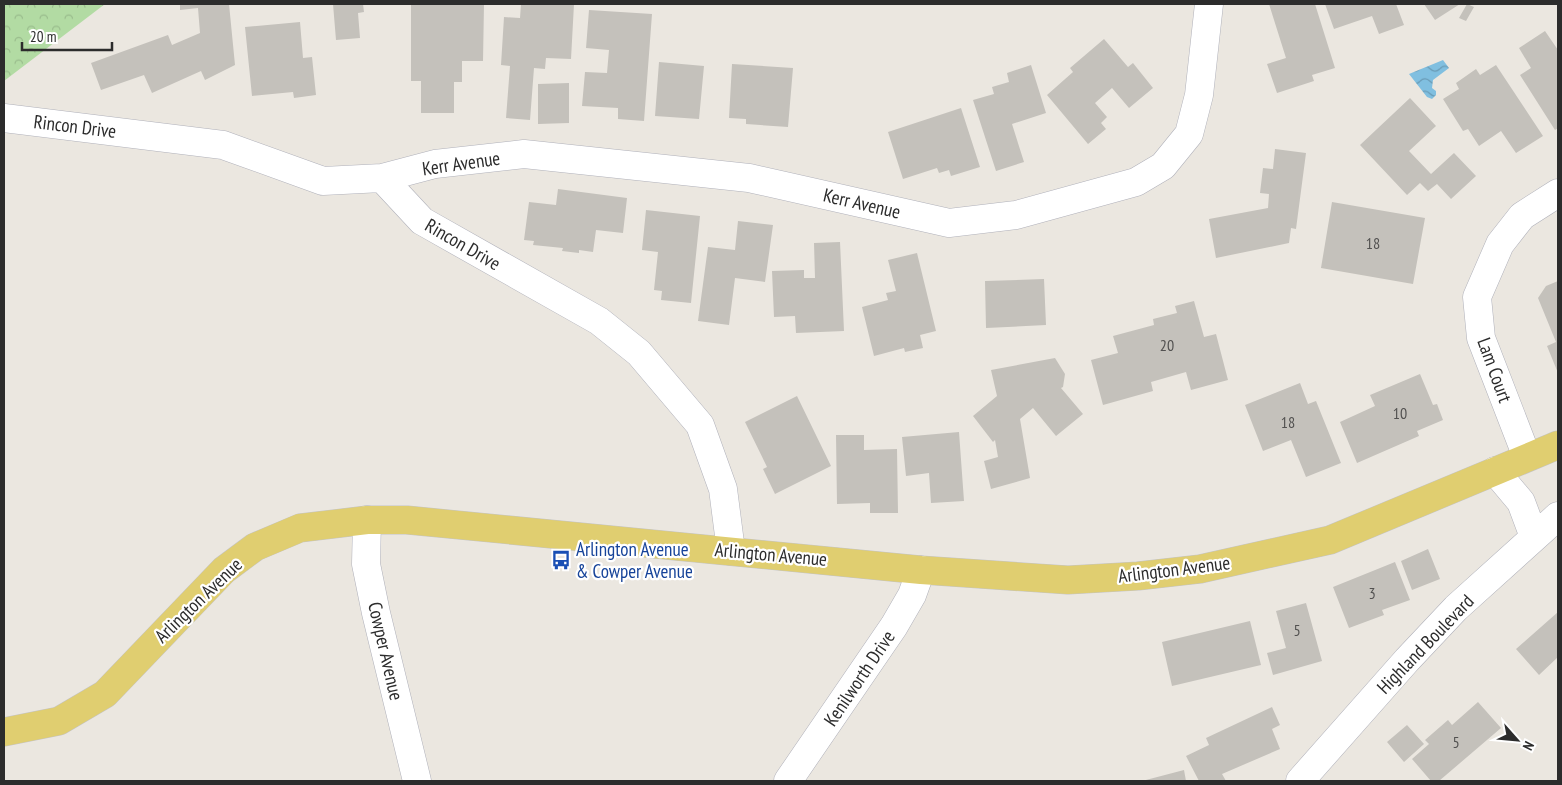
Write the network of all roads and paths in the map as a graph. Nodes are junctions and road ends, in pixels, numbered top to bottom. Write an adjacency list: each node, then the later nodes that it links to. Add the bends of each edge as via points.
1 (1209, 4): 3 (street, Kerr Avenue, via 1199,95 1189,134 1163,166 1136,182 1016,215 949,223 749,178 524,154 435,164)
2 (4, 118): 3 (street, Rincon Drive, via 223,145 323,181)
3 (382, 178): 11 (street, Rincon Drive, via 422,221 599,321 639,353 700,425 723,489)
4 (1558, 193): 6 (street, Lam Court, via 1522,216 1500,244 1477,297 1481,338)
5 (1558, 444): 6 (main road, Arlington Avenue)
6 (1527, 457): 7 (main road, Arlington Avenue)
7 (1495, 471): 10 (street, via 1521,502); 12 (main road, Arlington Avenue, via 1330,540 1200,569 1068,580)
8 (1558, 516): 10 (street, Highland Boulevard)
9 (367, 520): 11 (main road, Arlington Avenue, via 407,520); 13 (main road, Arlington Avenue, via 300,528 255,547 224,570 105,694 60,721); 14 (street, Cowper Avenue, via 366,564)
10 (1534, 537): 16 (street, Highland Boulevard, via 1456,608)
11 (731, 551): 12 (main road, Arlington Avenue)
12 (921, 570): 15 (street, Kenilworth Drive, via 912,595 894,626)
13 (4, 732)
14 (417, 781)
15 (788, 781)
16 (1300, 781)

